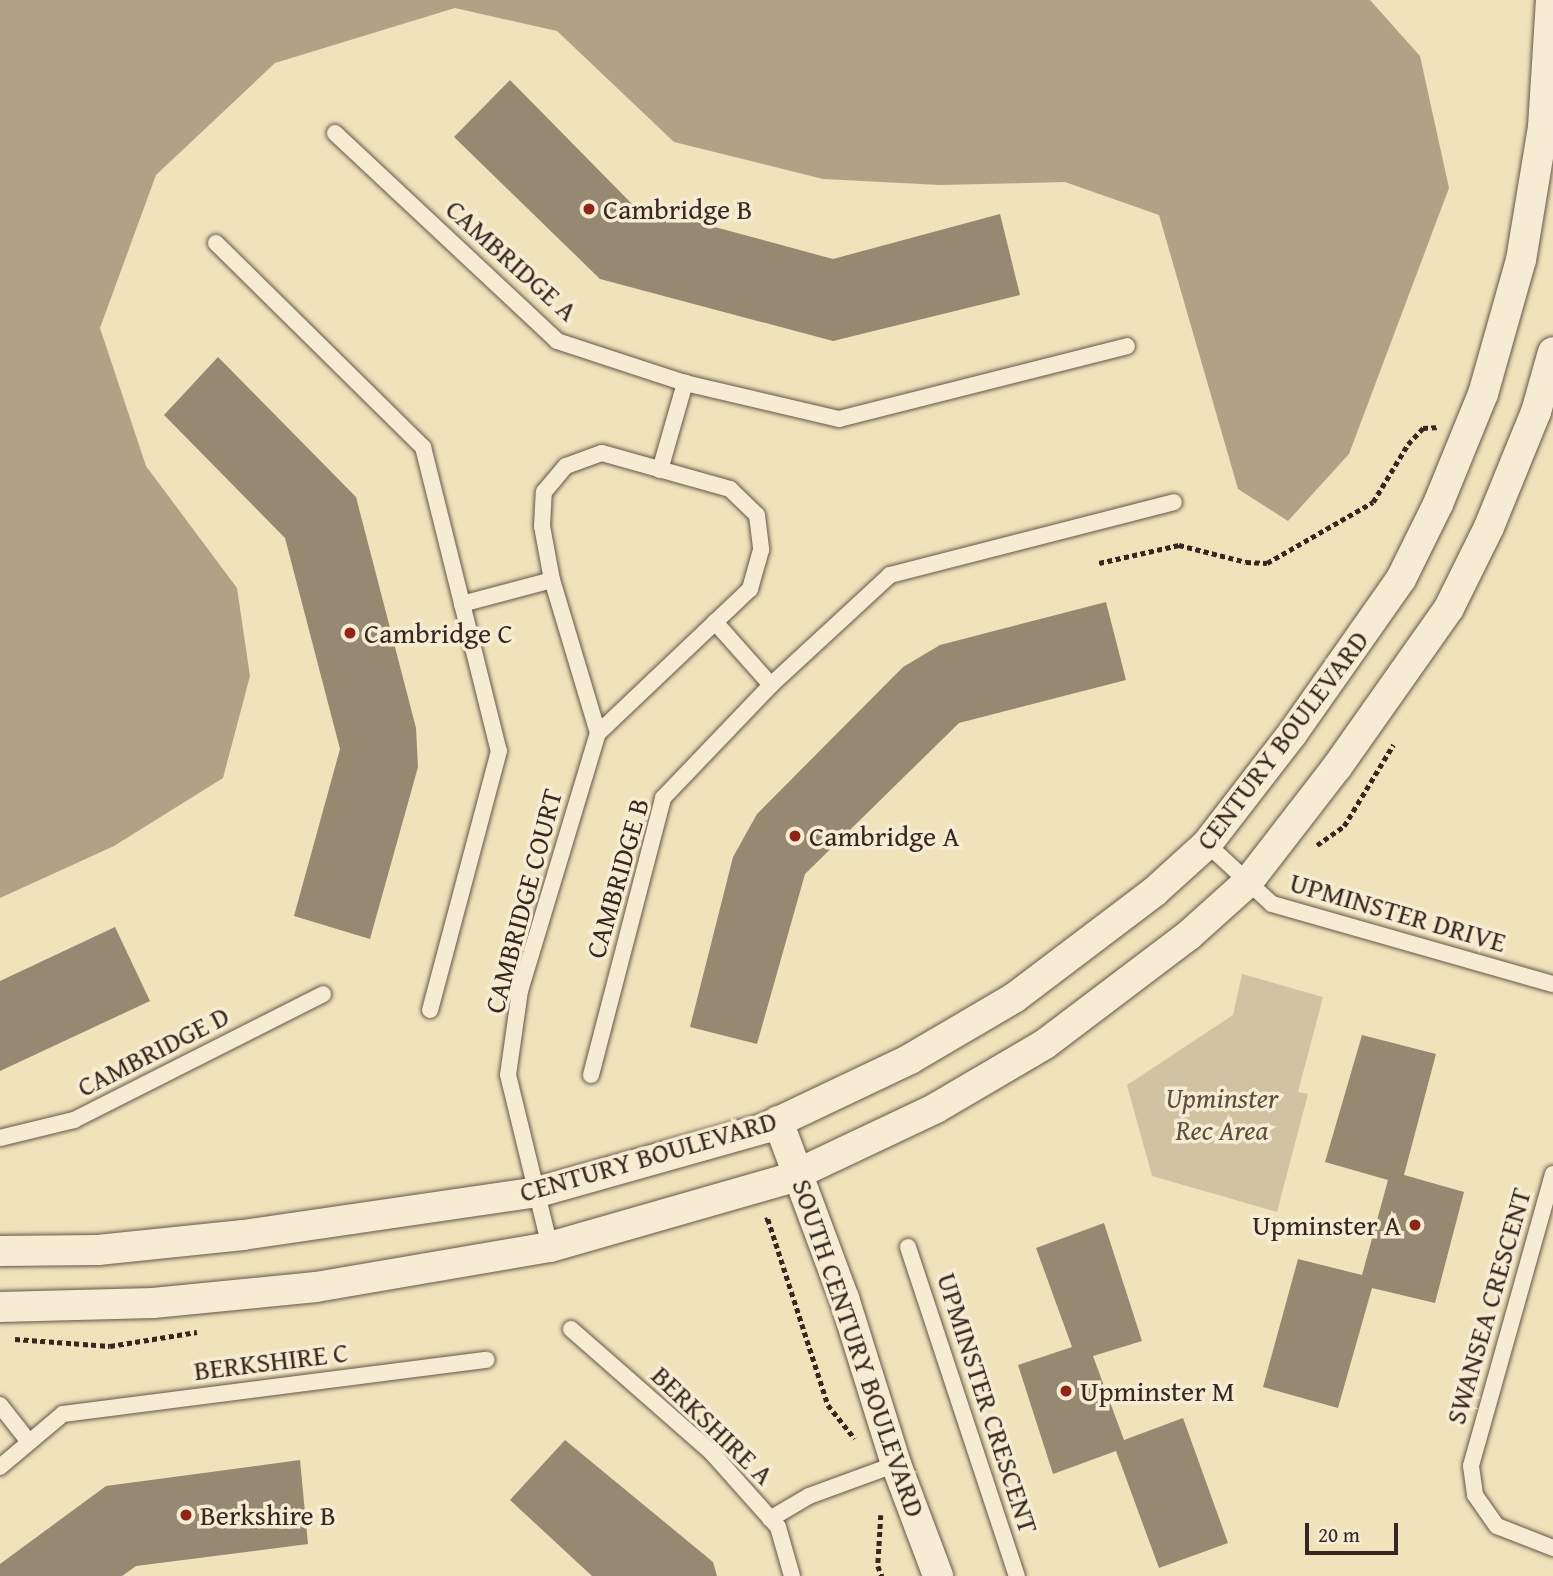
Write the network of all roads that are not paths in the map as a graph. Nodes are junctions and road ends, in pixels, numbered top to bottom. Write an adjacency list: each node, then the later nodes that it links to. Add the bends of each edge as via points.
1 (1551, 0): 14 (street, CENTURY BOULEVARD, via 1543,127 1521,260 1483,394 1401,579 1292,734)
2 (335, 133): 6 (lane, CAMBRIDGE A, via 557,341)
3 (216, 243): 10 (lane, via 423,447)
4 (1128, 346): 6 (lane, CAMBRIDGE A, via 839,419)
5 (1553, 352): 15 (street, CENTURY BOULEVARD, via 1512,472 1449,608 1337,767)
6 (685, 383): 7 (lane)
7 (660, 470): 9 (lane, via 602,453 566,466 544,492 542,526); 11 (lane, via 730,489 757,515 761,550 750,589)
8 (1174, 502): 12 (lane, CAMBRIDGE B, via 890,575)
9 (552, 580): 10 (lane); 13 (lane)
10 (463, 604): 18 (lane, via 499,751)
11 (715, 622): 12 (lane); 13 (lane)
12 (771, 685): 19 (lane, CAMBRIDGE B, via 663,798)
13 (597, 733): 24 (lane, CAMBRIDGE COURT, via 520,991 508,1075)
14 (1207, 844): 15 (lane, UPMINSTER DRIVE); 20 (street, CENTURY BOULEVARD, via 1154,892 1014,998 910,1059)
15 (1248, 882): 16 (lane, UPMINSTER DRIVE, via 1272,904); 22 (street, CENTURY BOULEVARD, via 1189,935 1045,1044 936,1108)
16 (1553, 984)
17 (323, 995): 21 (lane, CAMBRIDGE D, via 74,1120)
18 (430, 1010)
19 (591, 1075)
20 (778, 1121): 22 (street, SOUTH CENTURY BOULEVARD); 24 (street, CENTURY BOULEVARD)
21 (0, 1138)
22 (800, 1173): 25 (street, CENTURY BOULEVARD); 33 (street, SOUTH CENTURY BOULEVARD)
23 (1553, 1174): 36 (lane, SWANSEA CRESCENT, via 1474,1453 1471,1478 1485,1512 1497,1526)
24 (538, 1192): 25 (lane, CAMBRIDGE COURT); 27 (street, CENTURY BOULEVARD, via 243,1235 98,1250)
25 (550, 1247): 28 (street, CENTURY BOULEVARD, via 316,1287 153,1303)
26 (908, 1247): 39 (lane, UPMINSTER CRESCENT)
27 (0, 1251)
28 (0, 1307)
29 (571, 1329): 35 (lane, BERKSHIRE A, via 712,1453)
30 (486, 1360): 32 (lane, BERKSHIRE C, via 63,1414)
31 (0, 1405): 32 (lane)
32 (29, 1442): 34 (lane)
33 (895, 1464): 35 (lane, via 809,1496); 38 (street, SOUTH CENTURY BOULEVARD)
34 (0, 1467)
35 (770, 1519): 37 (lane, BERKSHIRE A, via 778,1527)
36 (1553, 1548)
37 (792, 1576)
38 (938, 1576)
39 (1017, 1576)

